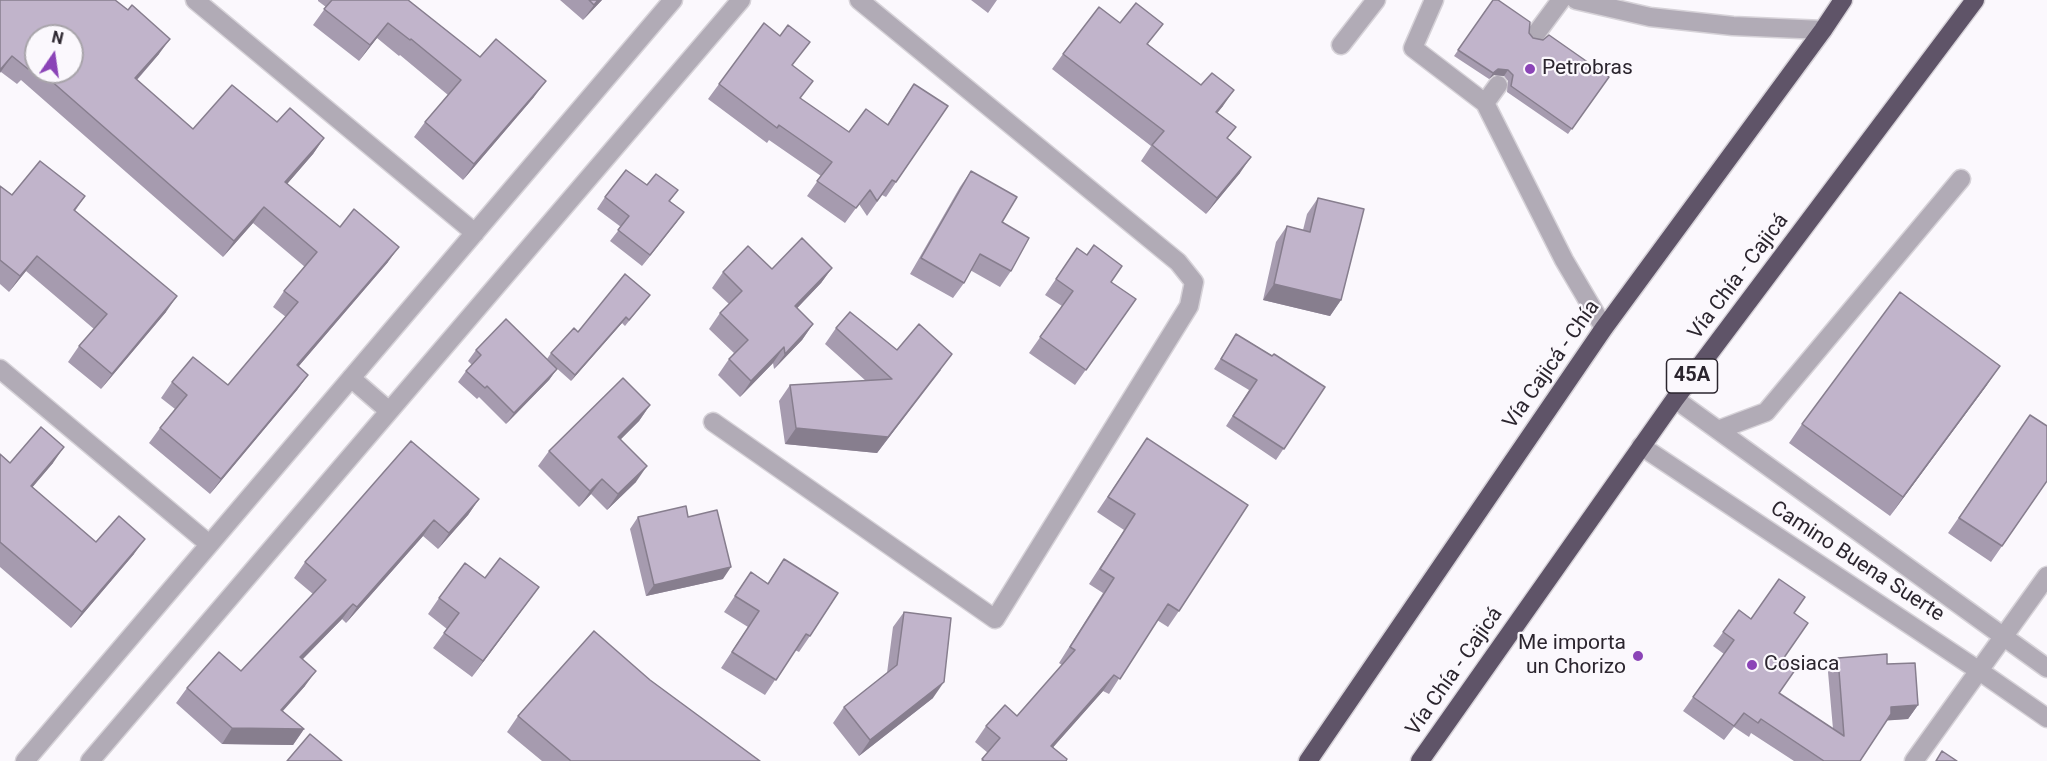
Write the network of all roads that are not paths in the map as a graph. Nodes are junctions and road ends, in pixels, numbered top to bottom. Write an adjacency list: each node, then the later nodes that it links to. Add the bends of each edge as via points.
1 (195, 0): 17 (street)
2 (673, 0): 17 (street)
3 (741, 0): 22 (street)
4 (859, 0): 23 (street, via 1178,262 1194,282 1189,306 995,619)
5 (1377, 0): 13 (street)
6 (1434, 0): 15 (street, via 1413,48)
7 (1561, 0): 12 (street)
8 (1576, 0): 11 (street, via 1650,16 1733,26)
9 (1843, 0): 11 (highway, Vía Cajicá - Chía)
10 (1975, 0): 21 (highway, Vía Chía - Cajicá / 45A)
11 (1823, 30): 18 (highway, Vía Cajicá - Chía)
12 (1535, 34)
13 (1341, 45)
14 (1498, 85): 15 (street)
15 (1485, 103): 18 (street, via 1564,260)
16 (1961, 178): 24 (street, via 1766,412)
17 (474, 233): 20 (street)
18 (1604, 328): 34 (highway, Vía Cajicá - Chía)
19 (0, 369): 26 (street)
20 (351, 378): 22 (street); 26 (street)
21 (1675, 399): 24 (street, Camino Buena Suerte); 25 (highway, Vía Chía - Cajicá / 45A)
22 (389, 411): 33 (street)
23 (712, 422)
24 (1718, 430): 28 (street, Camino Buena Suerte)
25 (1641, 446): 30 (street, Camino Buena Suerte); 35 (highway, Vía Chía - Cajicá / 45A)
26 (209, 544): 32 (street)
27 (2047, 576): 28 (street)
28 (2003, 636): 29 (street, Camino Buena Suerte); 30 (street)
29 (2047, 668)
30 (1978, 670): 31 (street, Camino Buena Suerte); 36 (street)
31 (2047, 718)
32 (25, 761)
33 (90, 761)
34 (1308, 761)
35 (1420, 761)
36 (1914, 761)

